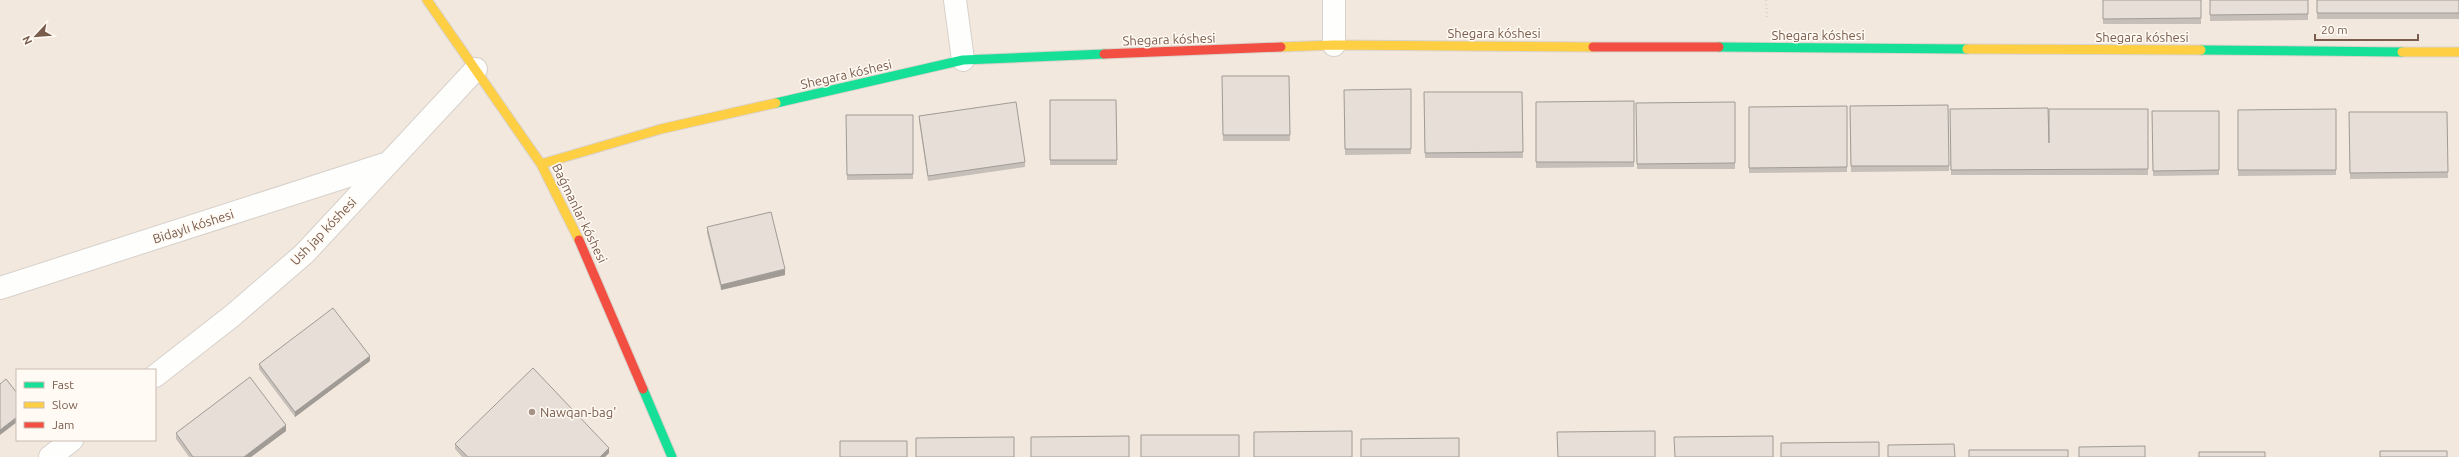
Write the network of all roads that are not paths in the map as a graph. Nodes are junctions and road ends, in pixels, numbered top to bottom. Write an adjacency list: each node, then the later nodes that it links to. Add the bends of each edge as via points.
1 (428, 0): 7 (street, Baǵmanlar kóshesi)
2 (955, 0): 6 (street)
3 (1334, 0): 4 (street)
4 (1334, 45): 5 (street, Shegara kóshesi); 6 (street, Shegara kóshesi)
5 (2459, 52)
6 (963, 60): 9 (street, Shegara kóshesi, via 661,130)
7 (476, 70): 8 (street, Ush jap kóshesi); 9 (street, Baǵmanlar kóshesi)
8 (386, 163): 10 (street, Bidaylı kóshesi); 11 (street, Ush jap kóshesi, via 304,254 232,316)
9 (541, 164): 14 (street, Baǵmanlar kóshesi, via 581,243)
10 (0, 288)
11 (156, 375)
12 (71, 441): 13 (street)
13 (50, 457)
14 (672, 457)

